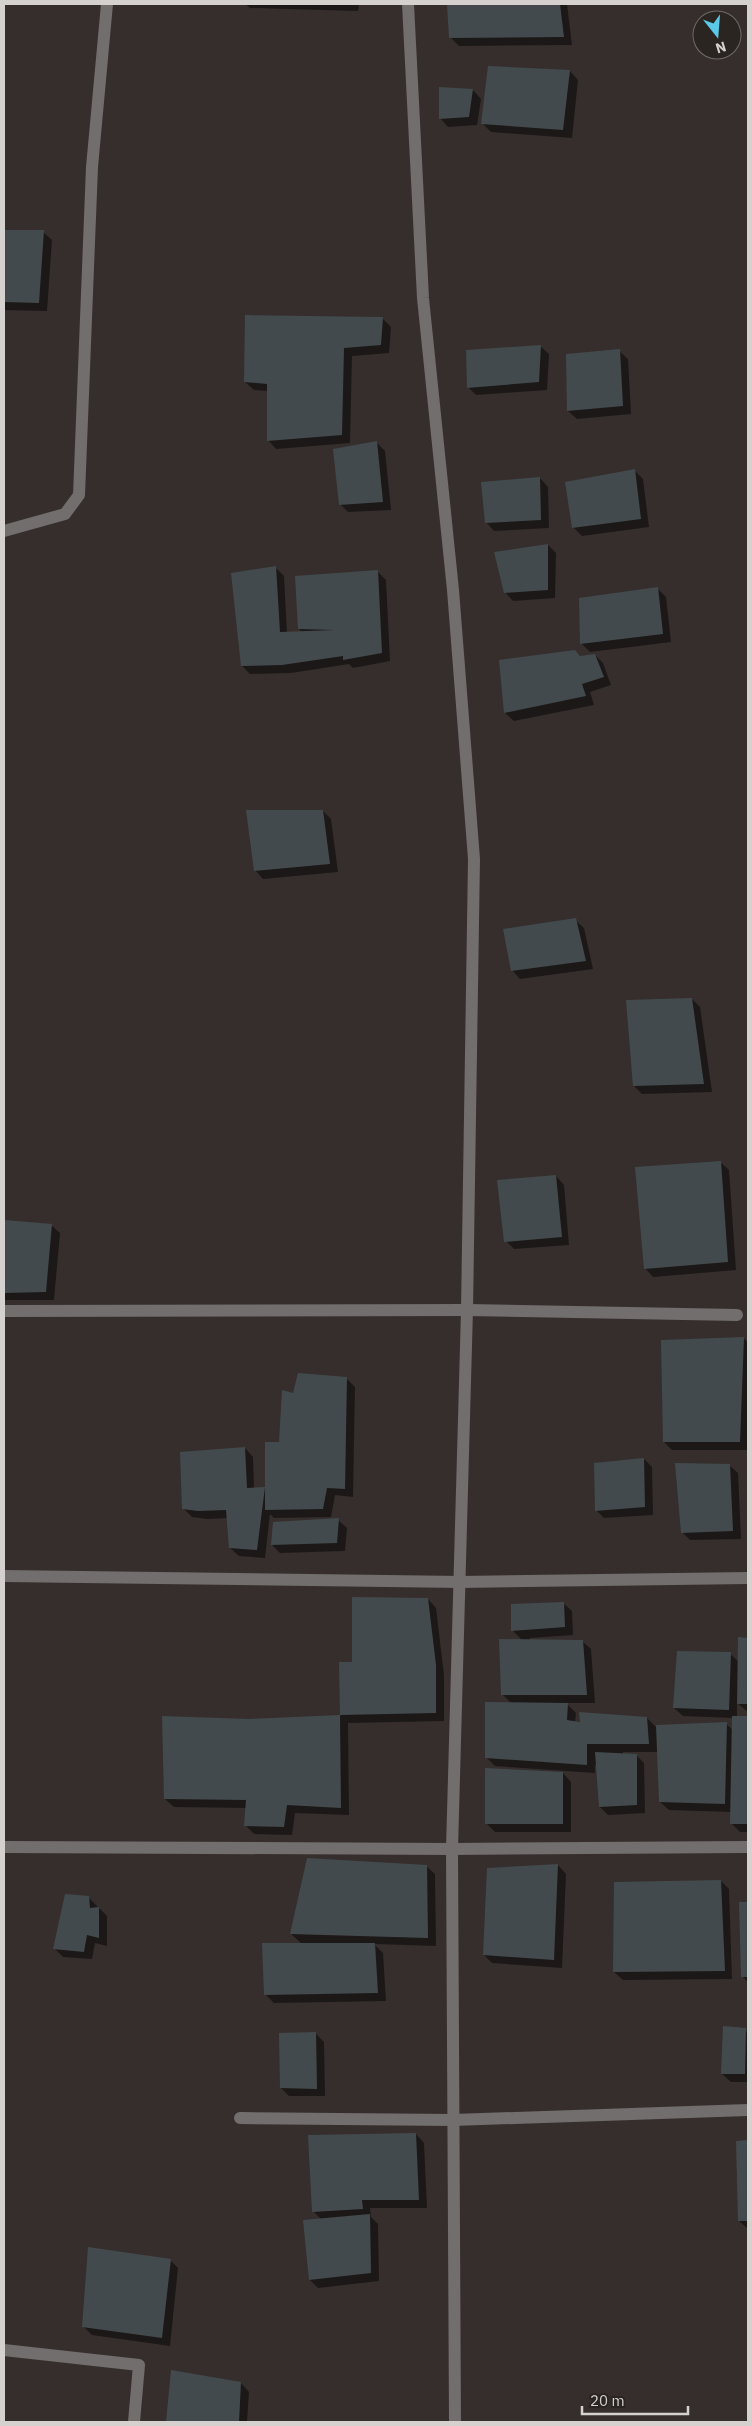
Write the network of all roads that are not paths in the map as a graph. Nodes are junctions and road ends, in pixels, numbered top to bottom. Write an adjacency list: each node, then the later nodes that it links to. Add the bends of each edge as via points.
1 (107, 4): 3 (street, via 92,167 79,495 65,514)
2 (408, 4): 4 (street, via 423,298 453,590 474,859)
3 (4, 531)
4 (467, 1310): 5 (street); 6 (street); 9 (street)
5 (4, 1311)
6 (737, 1315)
7 (4, 1576): 9 (street)
8 (748, 1578): 9 (street)
9 (461, 1582): 12 (street)
10 (4, 1847): 12 (street)
11 (748, 1847): 12 (street)
12 (452, 1849): 15 (street)
13 (748, 2110): 15 (street)
14 (240, 2118): 15 (street)
15 (453, 2120): 18 (street)
16 (4, 2350): 17 (street, via 139,2365)
17 (134, 2422)
18 (454, 2422)

